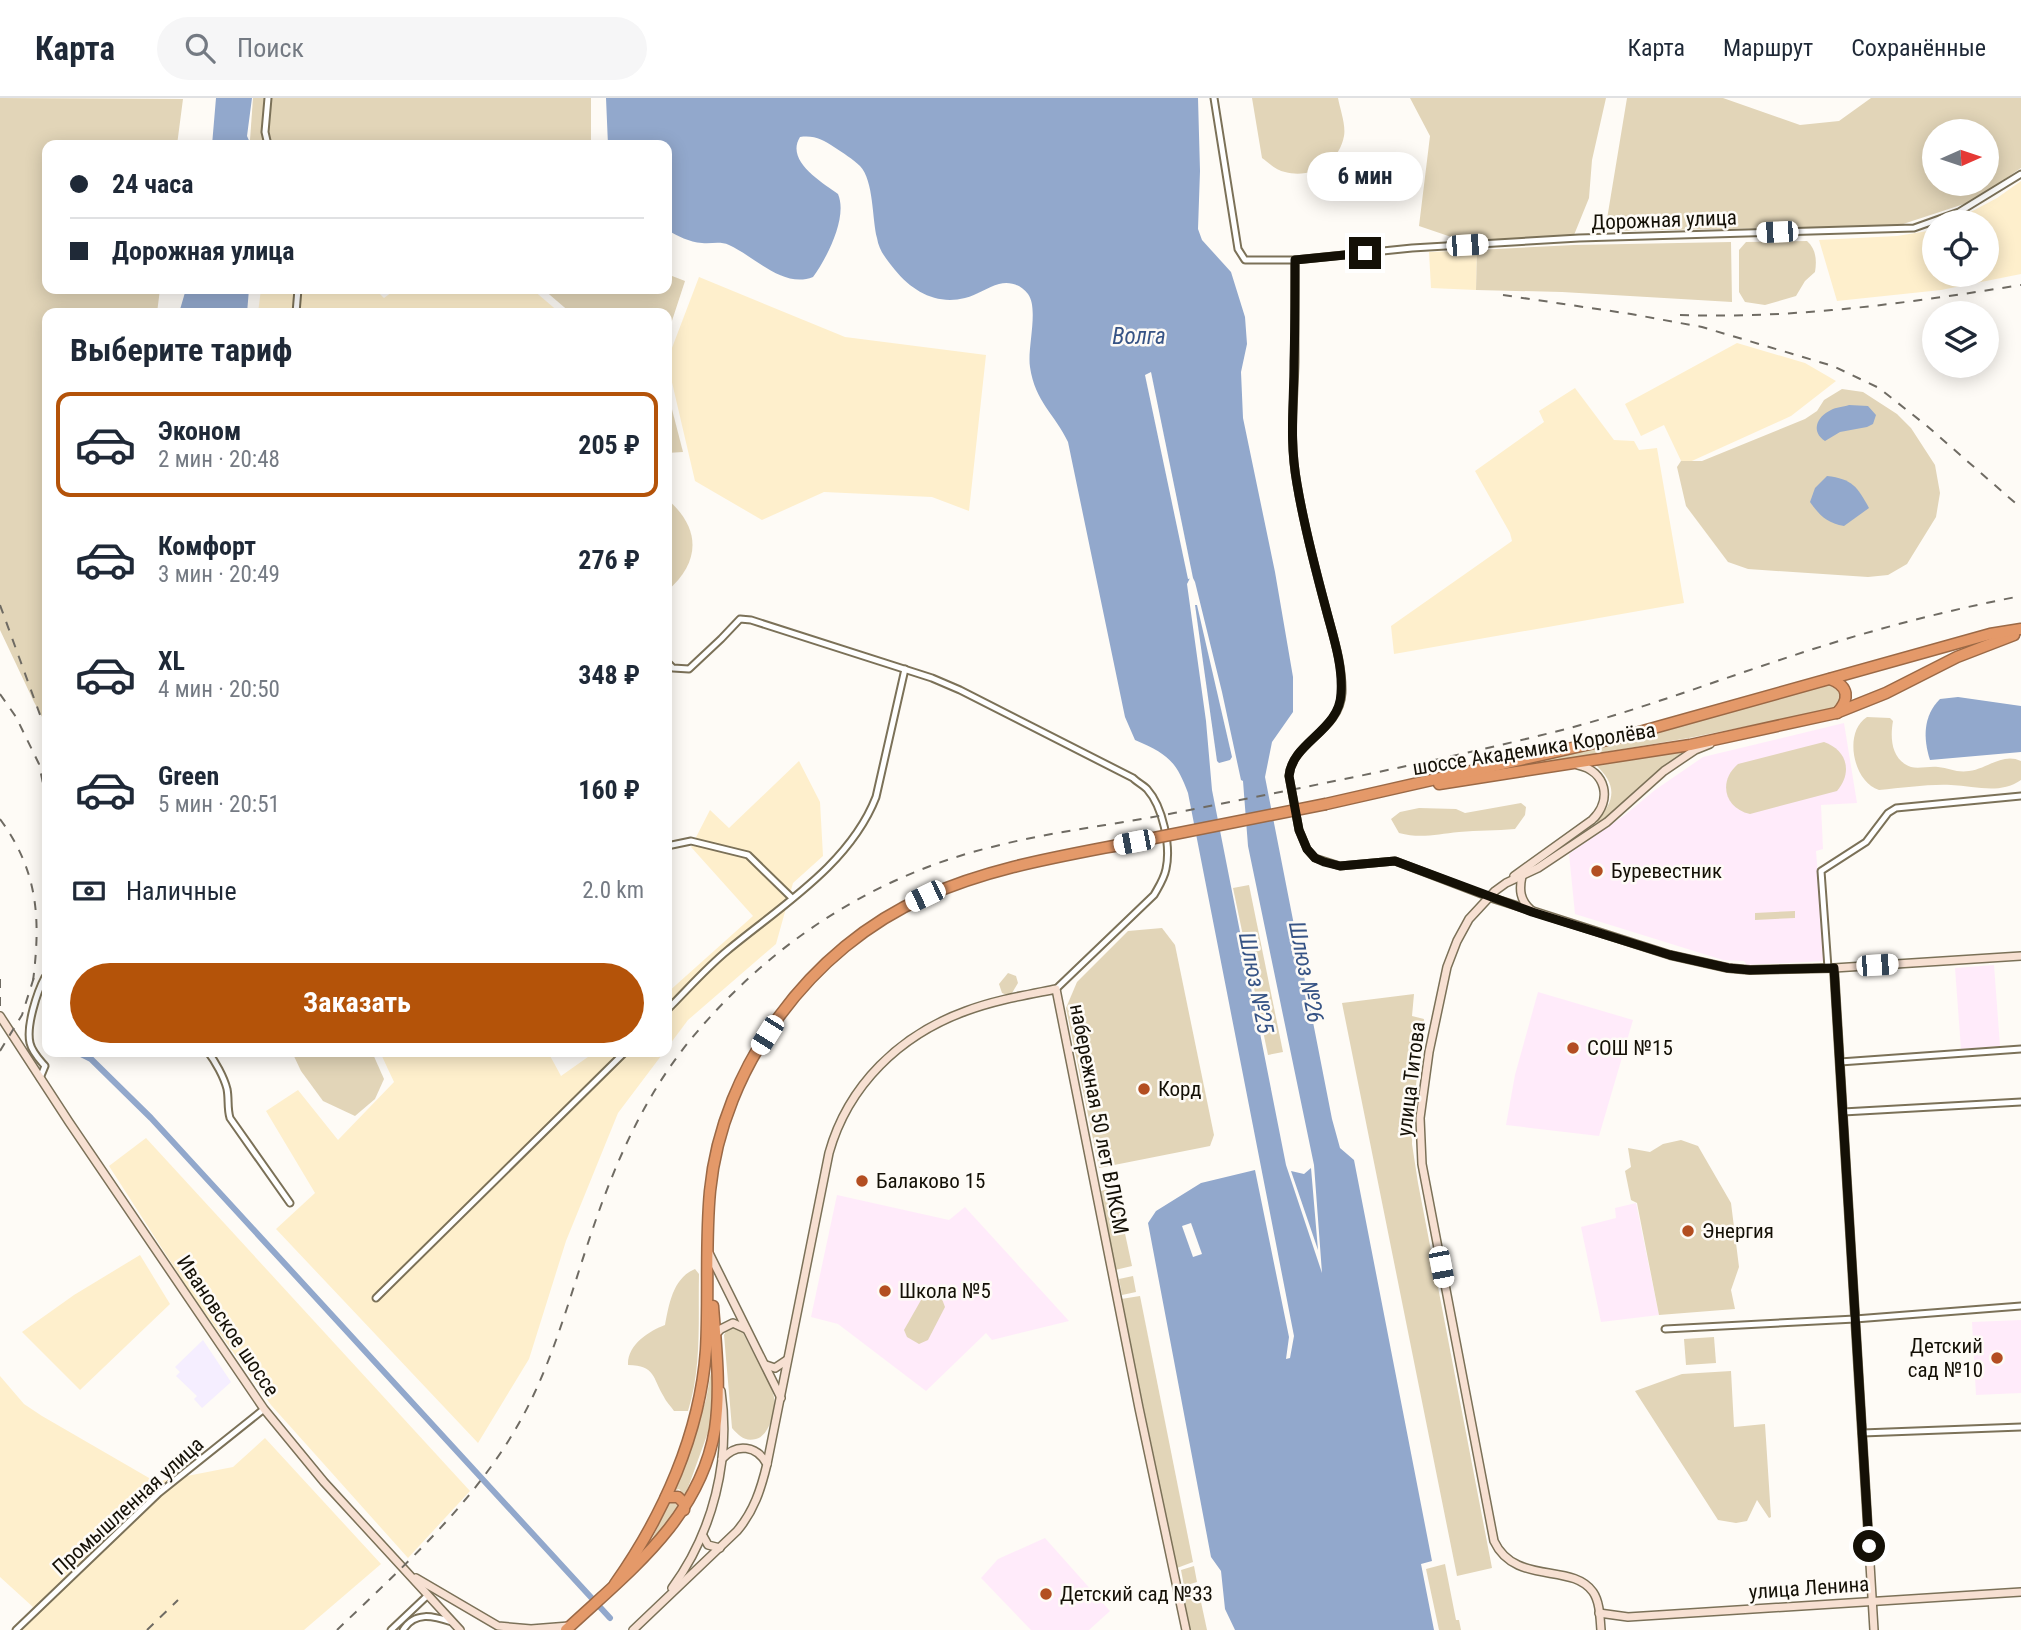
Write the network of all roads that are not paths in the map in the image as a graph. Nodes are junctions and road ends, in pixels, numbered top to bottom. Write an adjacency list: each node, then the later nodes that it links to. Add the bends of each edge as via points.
1 (268, 98): 3 (street)
2 (1214, 98): 5 (street, Дорожная улица, via 1238,249 1245,260)
3 (267, 140)
4 (2021, 174): 5 (street, Дорожная улица, via 1959,212 1914,228 1579,238)
5 (1295, 260): 18 (street, via 1293,457 1342,695 1330,723 1290,767 1299,830 1307,849 1324,862 1340,866 1395,861)
6 (2021, 631): 9 (highway, шоссе Академика Королёва, via 1990,634); 10 (highway, шоссе Академика Королёва)
7 (672, 667): 8 (street, via 689,669 740,619)
8 (905, 668): 19 (street, via 869,816 842,852); 24 (street, via 960,690 1133,779 1155,802 1168,856 1163,879 1154,895)
9 (1830, 679): 10 (highway, via 1847,694); 13 (highway, шоссе Академика Королёва, via 1625,736)
10 (1836, 713): 11 (highway, шоссе Академика Королёва)
11 (1737, 735): 12 (highway, шоссе Академика Королёва); 16 (street, улица Титова, via 1681,759 1607,822)
12 (1568, 764): 13 (highway, шоссе Академика Королёва); 17 (street, via 1589,768 1600,777 1605,794 1601,809)
13 (1390, 790): 35 (highway, bridge, via 993,872 937,892 872,925 828,962 785,1010 755,1054 720,1139 712,1176)
14 (2021, 796): 22 (street, via 1896,808 1866,842 1821,871)
15 (672, 845): 19 (street, via 691,841 748,855)
16 (1522, 876): 17 (street, улица Титова); 20 (street, via 1521,895)
17 (1506, 883): 18 (street, улица Титова)
18 (1489, 897): 20 (street); 61 (street, улица Титова, via 1469,919 1444,977 1422,1107 1422,1164 1494,1541 1509,1562 1586,1586 1595,1595)
19 (792, 898): 25 (street, via 726,952)
20 (1532, 912): 22 (street, via 1728,968)
21 (2021, 956): 22 (street)
22 (1831, 968): 30 (street)
23 (42, 983): 31 (street, via 29,1036 33,1051 45,1066)
24 (1056, 989): 42 (street, набережная 50 лет ВЛКСМ, via 969,1010 929,1027 890,1055 859,1090 840,1121 829,1153); 69 (street, набережная 50 лет ВЛКСМ)
25 (672, 1005)
26 (0, 1016): 31 (street, Ивановское шоссе)
27 (2021, 1049): 30 (street)
28 (212, 1057): 34 (street, via 227,1089 230,1118)
29 (620, 1057): 36 (street)
30 (1840, 1062): 33 (street)
31 (40, 1078): 46 (street, Ивановское шоссе)
32 (2021, 1102): 33 (street)
33 (1843, 1112): 38 (street)
34 (290, 1203)
35 (709, 1253): 40 (street); 41 (highway)
36 (376, 1298)
37 (2021, 1306): 38 (street)
38 (1855, 1319): 39 (street); 48 (street)
39 (1665, 1329)
40 (747, 1330): 41 (street, via 733,1323); 43 (street)
41 (709, 1341): 44 (highway); 51 (highway, via 697,1407)
42 (788, 1359): 43 (street, via 775,1368); 45 (street, набережная 50 лет ВЛКСМ)
43 (766, 1365): 45 (street)
44 (718, 1367): 49 (street, via 723,1400); 52 (highway, via 710,1452)
45 (781, 1398): 50 (street, набережная 50 лет ВЛКСМ)
46 (264, 1409): 55 (street, Ивановское шоссе); 64 (street, Промышленная улица, via 159,1493)
47 (2021, 1427): 48 (street)
48 (1862, 1433): 59 (street)
49 (722, 1460): 50 (street, via 742,1447 757,1451); 53 (street)
50 (767, 1464): 54 (street, набережная 50 лет ВЛКСМ, via 750,1514)
51 (666, 1497): 52 (highway, via 678,1496); 56 (highway)
52 (684, 1510): 56 (highway, via 655,1547)
53 (703, 1535): 54 (street, via 708,1545); 60 (street)
54 (720, 1548): 60 (street, набережная 50 лет ВЛКСМ)
55 (408, 1574): 58 (street, Ивановское шоссе); 63 (street, via 498,1626)
56 (615, 1584): 63 (highway)
57 (2021, 1592): 59 (street, улица Ленина)
58 (428, 1595): 62 (street, Ивановское шоссе); 65 (street)
59 (1872, 1601): 61 (street, улица Ленина, via 1628,1616); 71 (street)
60 (662, 1603): 68 (street)
61 (1599, 1613): 70 (street, улица Титова)
62 (452, 1622): 66 (street, via 422,1616 410,1620); 67 (street, Ивановское шоссе)
63 (568, 1628)
64 (16, 1630)
65 (391, 1630)
66 (403, 1630)
67 (460, 1630)
68 (633, 1630)
69 (1186, 1630)
70 (1601, 1630)
71 (1874, 1630)

